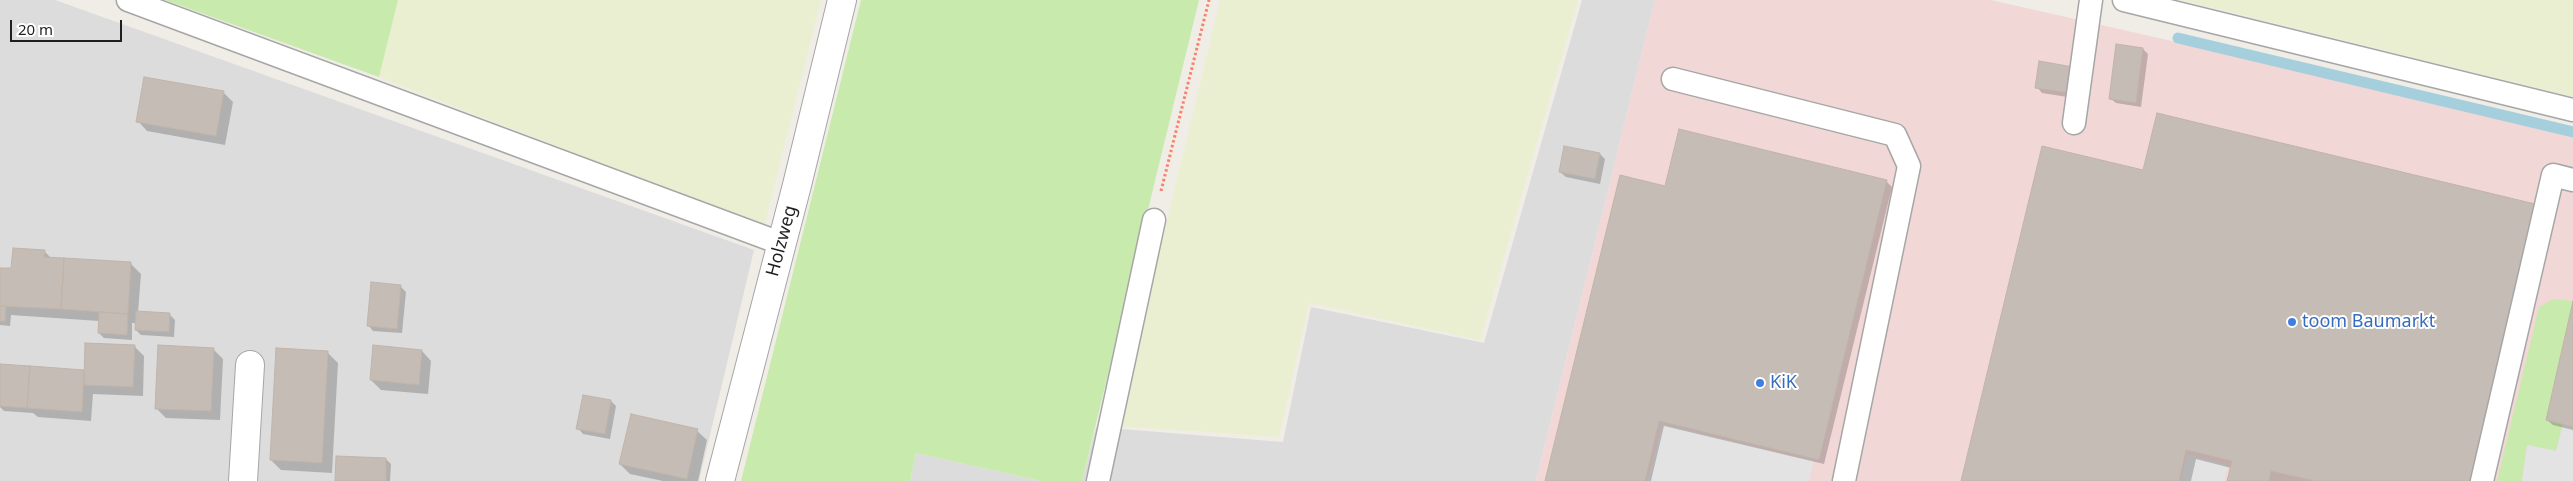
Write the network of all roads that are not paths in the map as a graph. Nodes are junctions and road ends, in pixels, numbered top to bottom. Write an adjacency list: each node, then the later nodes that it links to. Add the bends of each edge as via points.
1 (128, 0): 10 (lane)
2 (842, 0): 10 (street, Holzweg)
3 (2091, 0): 7 (lane)
4 (2124, 0): 6 (lane)
5 (1673, 79): 15 (lane, via 1895,135 1909,166)
6 (2573, 110)
7 (2074, 123)
8 (2573, 180): 16 (lane, via 2553,176)
9 (1154, 220): 14 (lane)
10 (780, 243): 13 (street, Holzweg)
11 (250, 365): 12 (street)
12 (243, 481)
13 (720, 481)
14 (1098, 481)
15 (1844, 481)
16 (2482, 481)

